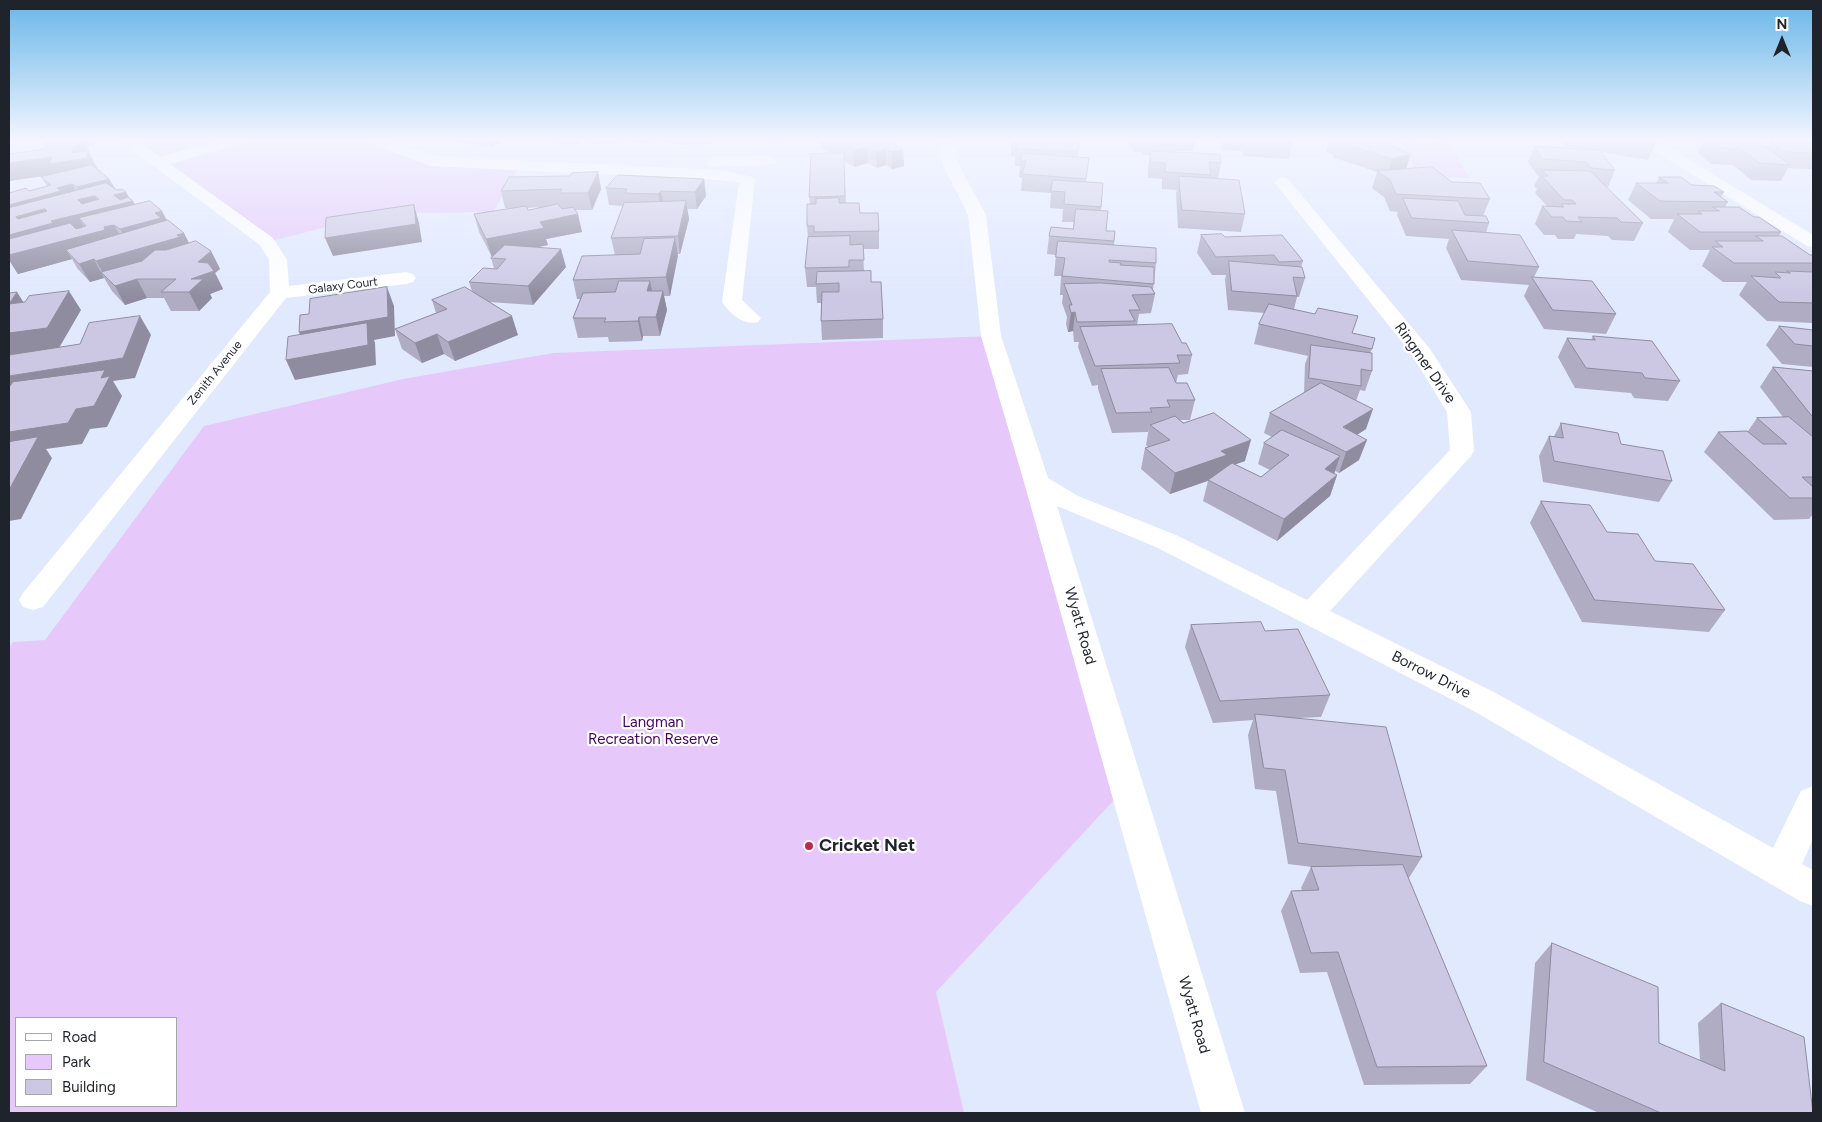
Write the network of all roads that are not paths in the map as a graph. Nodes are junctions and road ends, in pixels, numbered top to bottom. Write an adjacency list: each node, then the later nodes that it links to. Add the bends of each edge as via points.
1 (199, 192): 8 (street, via 267,242 278,260)
2 (745, 192): 9 (street, via 732,302)
3 (965, 192): 10 (street, Wyatt Road, via 977,215 991,336)
4 (1290, 192): 12 (street, Ringmer Drive, via 1419,349 1459,412 1462,451)
5 (1732, 192): 6 (street)
6 (1813, 242)
7 (406, 278): 8 (street, Galaxy Court)
8 (280, 293): 11 (street, Zenith Avenue)
9 (751, 318)
10 (1037, 482): 12 (street, Borrow Drive, via 1070,502 1166,542); 16 (street, Wyatt Road)
11 (33, 600)
12 (1310, 614): 14 (street, Borrow Drive, via 1483,701)
13 (1813, 801): 14 (street)
14 (1781, 870): 15 (street, Borrow Drive)
15 (1813, 889)
16 (1223, 1113)

